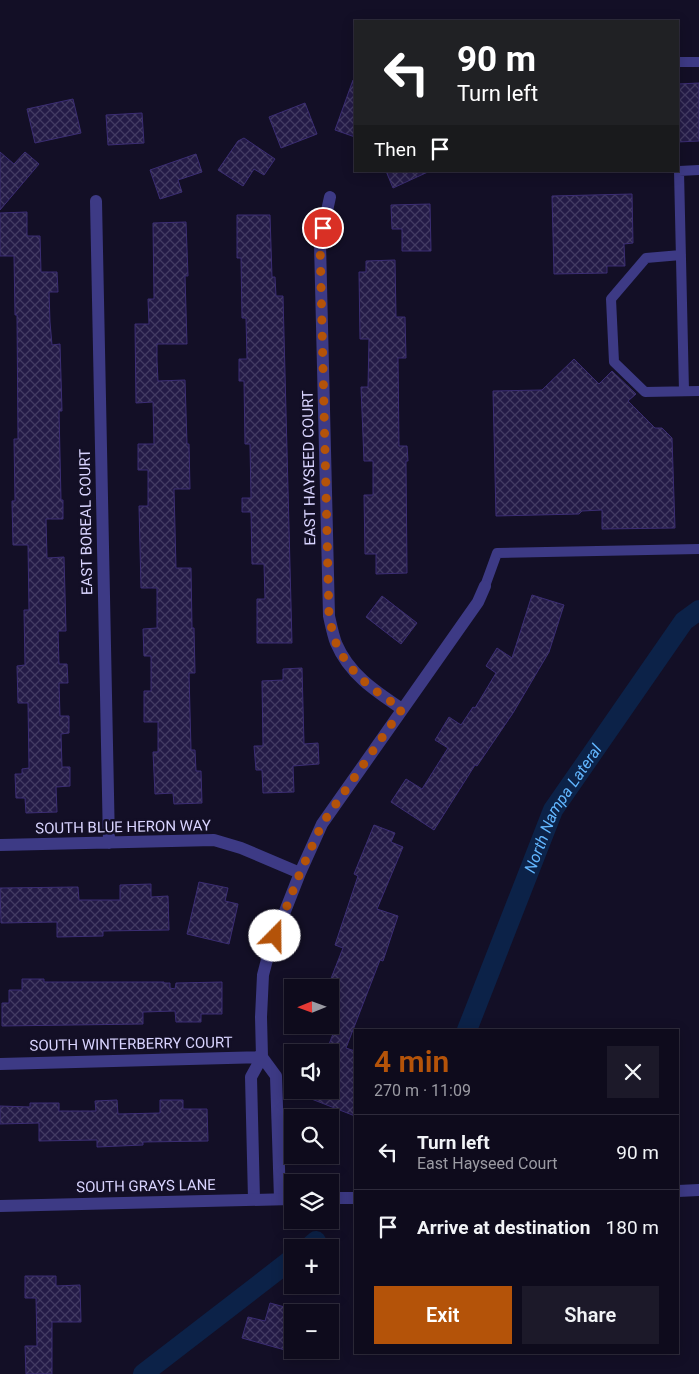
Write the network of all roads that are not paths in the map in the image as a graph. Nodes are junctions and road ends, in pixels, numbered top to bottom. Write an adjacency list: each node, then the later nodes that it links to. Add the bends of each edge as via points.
1 (679, 62): 2 (lane)
2 (699, 62)
3 (699, 170): 6 (lane, via 679,171)
4 (330, 197): 11 (street, EAST HAYSEED COURT, via 320,243 329,616 336,642 349,666 368,685)
5 (96, 201): 12 (street, EAST BOREAL COURT)
6 (681, 255): 7 (lane); 7 (lane, via 646,258 610,299 614,362 645,392)
7 (684, 391): 8 (lane)
8 (699, 391)
9 (699, 549): 10 (lane, via 498,553)
10 (485, 586): 11 (street, via 478,602)
11 (402, 709): 14 (street, via 322,824)
12 (109, 843): 13 (street, SOUTH BLUE HERON WAY); 14 (street, SOUTH BLUE HERON WAY, via 214,840)
13 (0, 845)
14 (300, 873): 15 (street, via 263,975)
15 (262, 1057): 16 (street, SOUTH WINTERBERRY COURT); 17 (street, via 276,1076); 22 (street, via 251,1078)
16 (0, 1064)
17 (284, 1174)
18 (699, 1190): 19 (street)
19 (679, 1191)
20 (339, 1198): 21 (street)
21 (354, 1198)
22 (254, 1199): 23 (street, SOUTH GRAYS LANE); 24 (street, SOUTH GRAYS LANE)
23 (284, 1199)
24 (0, 1206)

